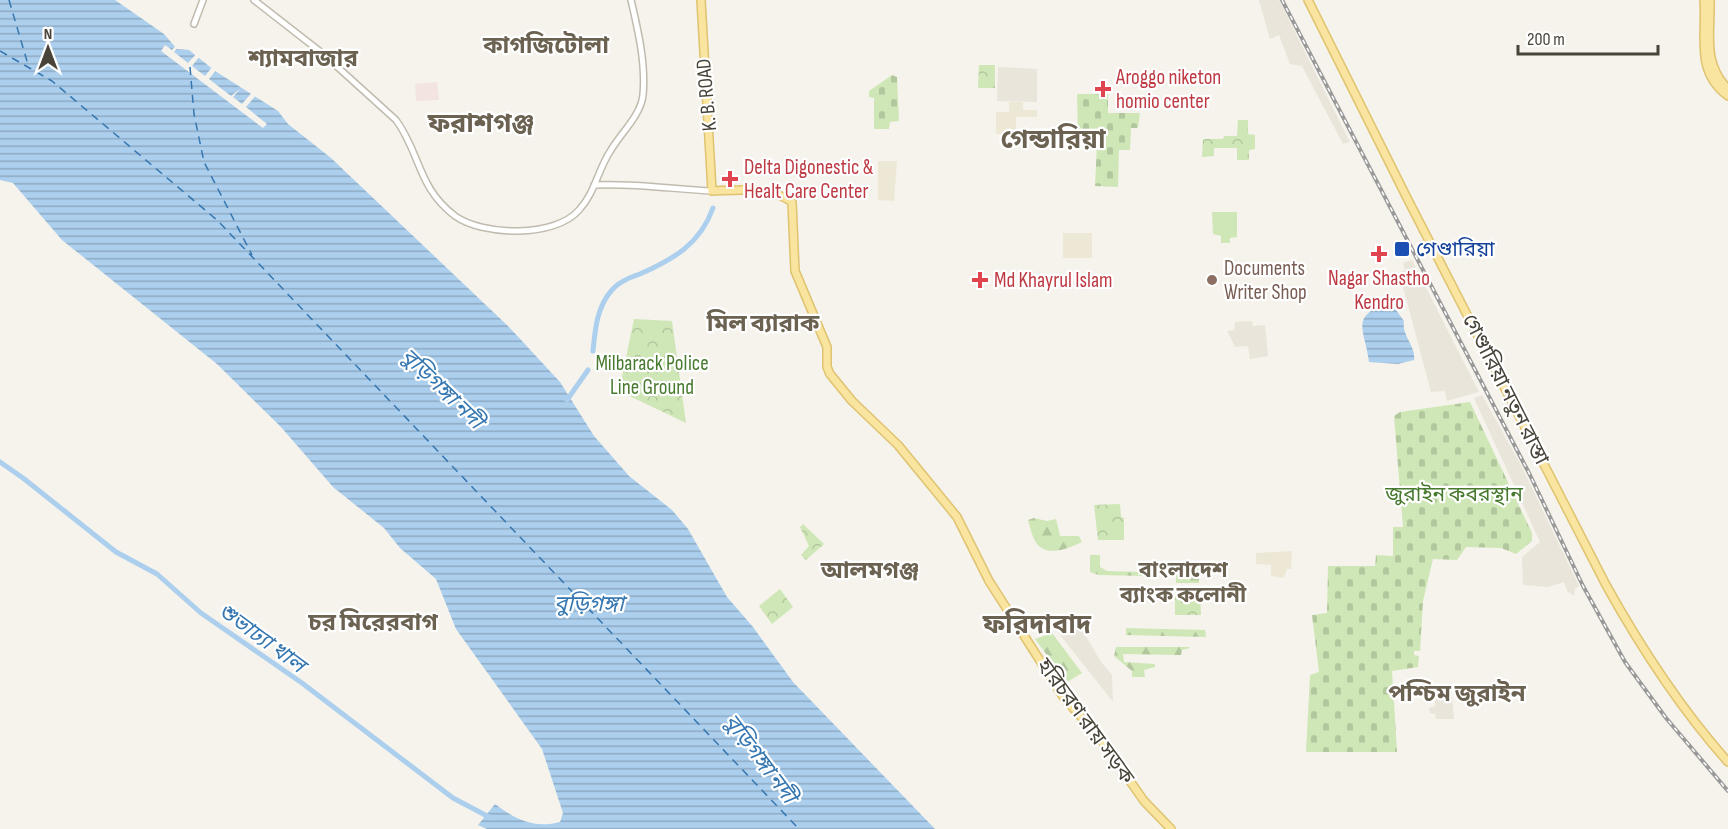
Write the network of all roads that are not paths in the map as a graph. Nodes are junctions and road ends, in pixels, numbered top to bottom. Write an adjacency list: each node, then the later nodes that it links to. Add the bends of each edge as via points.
1 (203, 0): 8 (street)
2 (254, 0): 11 (street, via 396,120 405,132 426,184 440,204 457,218 492,230 543,229 578,213)
3 (631, 0): 11 (street, via 643,97)
4 (700, 0): 12 (main road, K. B. ROAD)
5 (1308, 0): 13 (main road, গেণ্ডারিয়া নতুন রাস্তা, via 1606,585 1687,714)
6 (1704, 0): 10 (main road, via 1703,57 1717,87)
7 (1710, 0): 9 (main road, via 1709,55)
8 (194, 24)
9 (1728, 89)
10 (1728, 96)
11 (594, 185): 12 (street)
12 (712, 191): 14 (main road, হরিচরণ রায় সড়ক, via 764,191 792,202 795,271 827,347 831,374 898,445 957,517 989,581 1070,707 1100,738 1144,801)
13 (1728, 762)
14 (1171, 829)

